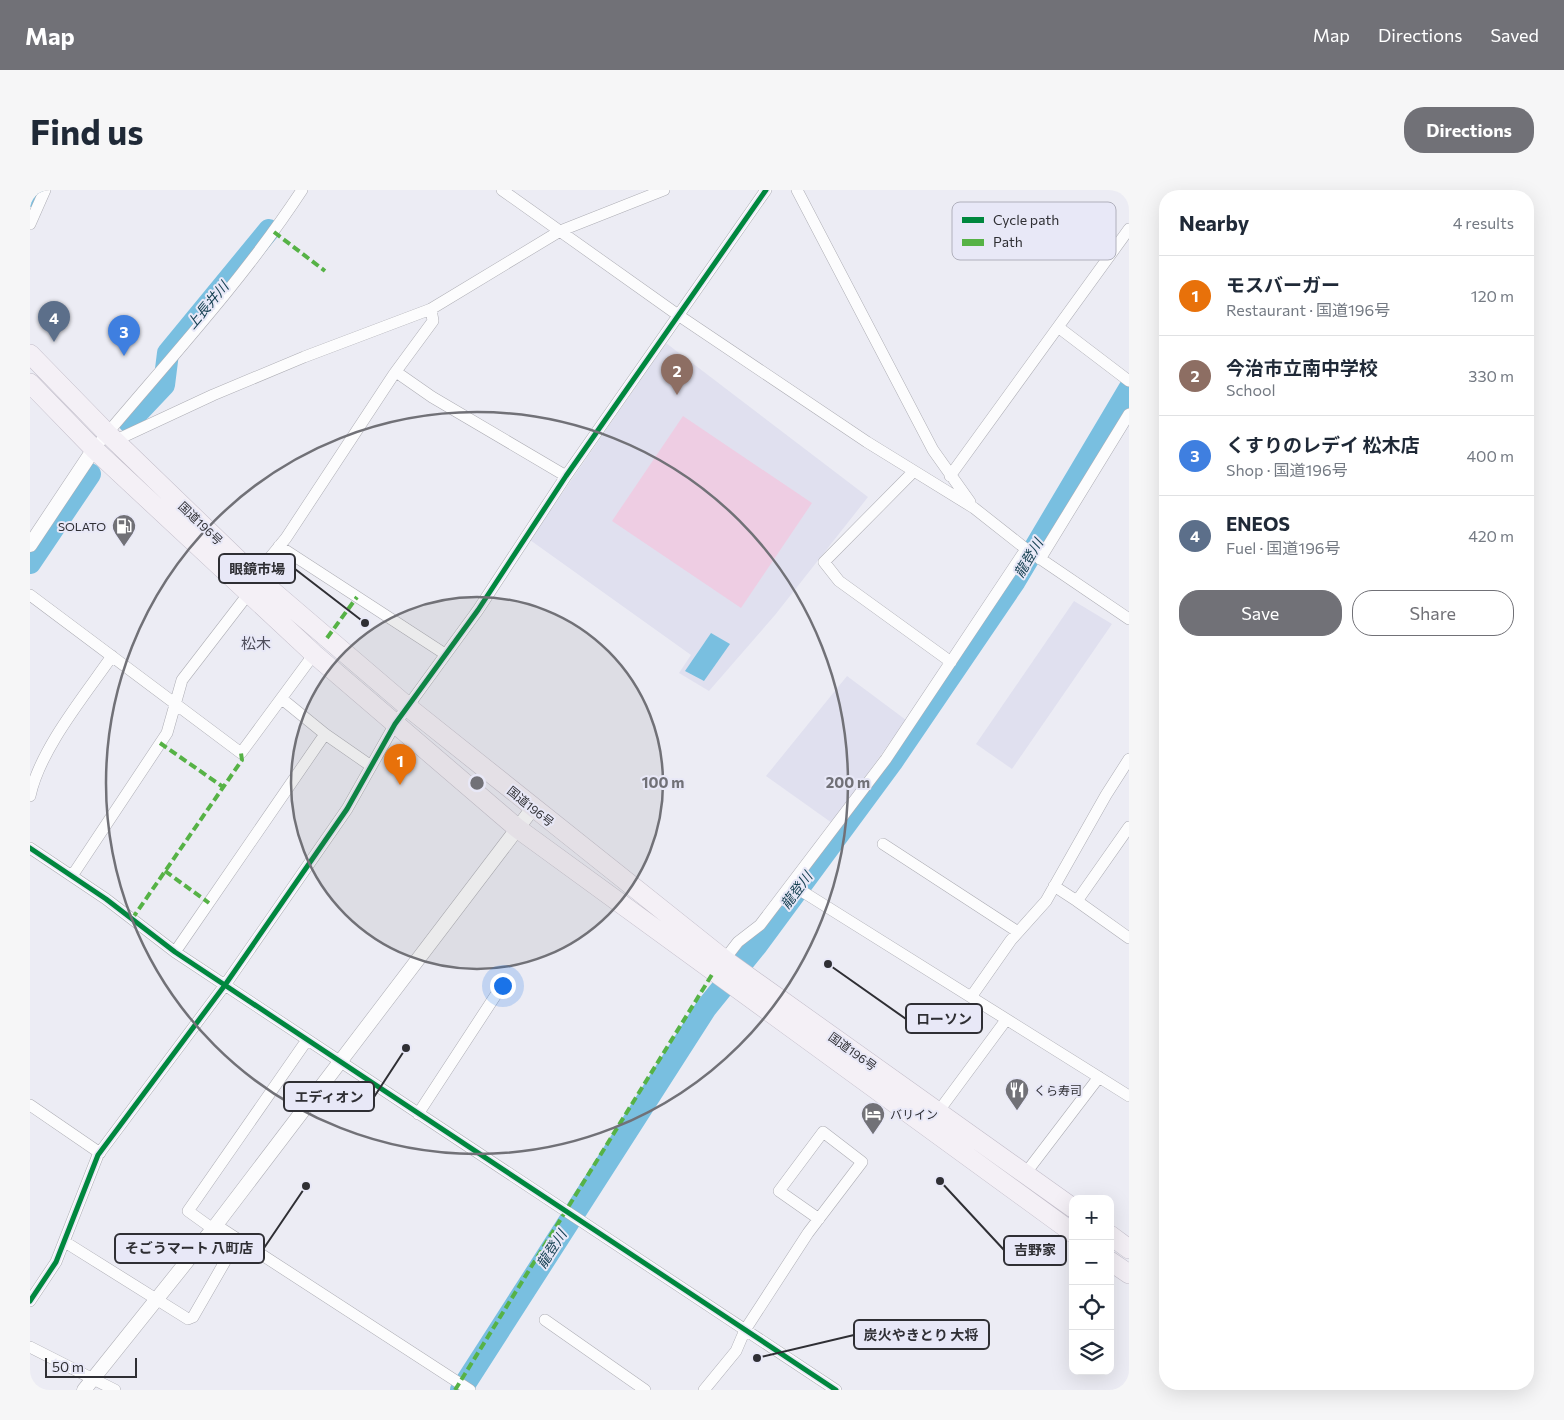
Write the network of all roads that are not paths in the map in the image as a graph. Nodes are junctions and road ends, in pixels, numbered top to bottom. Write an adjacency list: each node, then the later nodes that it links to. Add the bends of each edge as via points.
1 (44, 190): 7 (street)
2 (302, 190): 20 (street, via 268,240)
3 (502, 190): 9 (street)
4 (664, 190): 9 (street)
5 (766, 190): 13 (street)
6 (797, 190): 24 (street, via 933,450)
7 (30, 224)
8 (1129, 229): 10 (street)
9 (560, 231): 12 (street); 13 (street)
10 (1116, 247)
11 (1107, 260): 14 (street)
12 (431, 309): 16 (street, via 433,321); 20 (street, via 304,357)
13 (678, 315): 22 (street); 23 (street)
14 (1058, 327): 17 (street); 24 (street)
15 (30, 354): 20 (highway, 国道196号)
16 (394, 374): 23 (street, via 400,374 432,397); 27 (street, via 339,461)
17 (1129, 381)
18 (30, 382): 21 (highway, 国道196号)
19 (1129, 414): 29 (street)
20 (112, 437): 21 (street); 30 (highway, 国道196号)
21 (94, 449): 26 (street); 30 (highway, 国道196号)
22 (914, 471): 25 (street); 36 (street, via 824,562 839,581)
23 (566, 476): 34 (street, via 478,610)
24 (950, 476): 25 (street)
25 (974, 508): 28 (street)
26 (30, 545)
27 (279, 546): 30 (street); 34 (street)
28 (1026, 549): 29 (street); 36 (street)
29 (1040, 559): 32 (street)
30 (252, 584): 33 (highway, 国道196号); 38 (street, via 182,680); 39 (highway, 国道196号)
31 (30, 595): 35 (street)
32 (1129, 618)
33 (314, 654): 37 (street); 40 (highway, 国道196号)
34 (445, 654): 39 (street)
35 (112, 656): 38 (street); 44 (street, via 65,723 42,763)
36 (950, 662): 51 (street, via 886,760)
37 (282, 699): 38 (street, via 241,753); 41 (street)
38 (175, 703): 50 (street, via 167,733)
39 (408, 708): 40 (street); 45 (highway, 国道196号)
40 (395, 724): 43 (street); 47 (highway, 国道196号)
41 (325, 734): 43 (street); 56 (street)
42 (1129, 759): 52 (street)
43 (371, 766): 60 (street, via 347,809)
44 (30, 796)
45 (533, 808): 47 (street); 57 (highway, 国道196号)
46 (1129, 827): 53 (street)
47 (517, 828): 57 (highway, 国道196号); 64 (street)
48 (883, 844): 54 (street)
49 (30, 848): 50 (street)
50 (72, 876): 56 (street)
51 (792, 885): 57 (street, via 760,925 738,942); 61 (street)
52 (1054, 886): 53 (street); 54 (street, via 1046,901)
53 (1077, 901): 55 (street)
54 (1018, 932): 61 (street)
55 (1129, 938)
56 (175, 952): 60 (street)
57 (721, 968): 58 (highway, 国道196号)
58 (742, 983): 68 (highway, 国道196号); 75 (highway, 国道196号)
59 (503, 984): 69 (street)
60 (225, 985): 63 (street); 70 (street)
61 (971, 997): 62 (street)
62 (1006, 1020): 65 (street); 68 (street)
63 (307, 1040): 64 (street); 74 (street, via 188,1211)
64 (339, 1062): 69 (street); 74 (street)
65 (1099, 1078): 66 (street); 71 (street)
66 (1129, 1096)
67 (30, 1106): 70 (street)
68 (938, 1112): 71 (highway, 国道196号)
69 (418, 1114): 85 (street)
70 (100, 1153): 78 (street)
71 (1025, 1174): 72 (highway, 国道196号)
72 (1069, 1205)
73 (819, 1218): 73 (street, via 780,1191 823,1132 862,1162); 85 (street)
74 (214, 1227): 77 (street); 82 (street)
75 (1069, 1230)
76 (1114, 1238): 79 (highway)
77 (238, 1239): 82 (street, via 193,1317 188,1319); 89 (street)
78 (65, 1242): 82 (street); 83 (street)
79 (1129, 1249)
80 (1114, 1263): 81 (highway)
81 (1129, 1274)
82 (156, 1300): 87 (street)
83 (30, 1301)
84 (545, 1320): 90 (street)
85 (745, 1330): 91 (street, via 736,1351); 92 (street)
86 (30, 1347): 87 (street)
87 (88, 1384): 88 (street)
88 (115, 1390)
89 (470, 1390)
90 (645, 1390)
91 (704, 1390)
92 (836, 1390)

